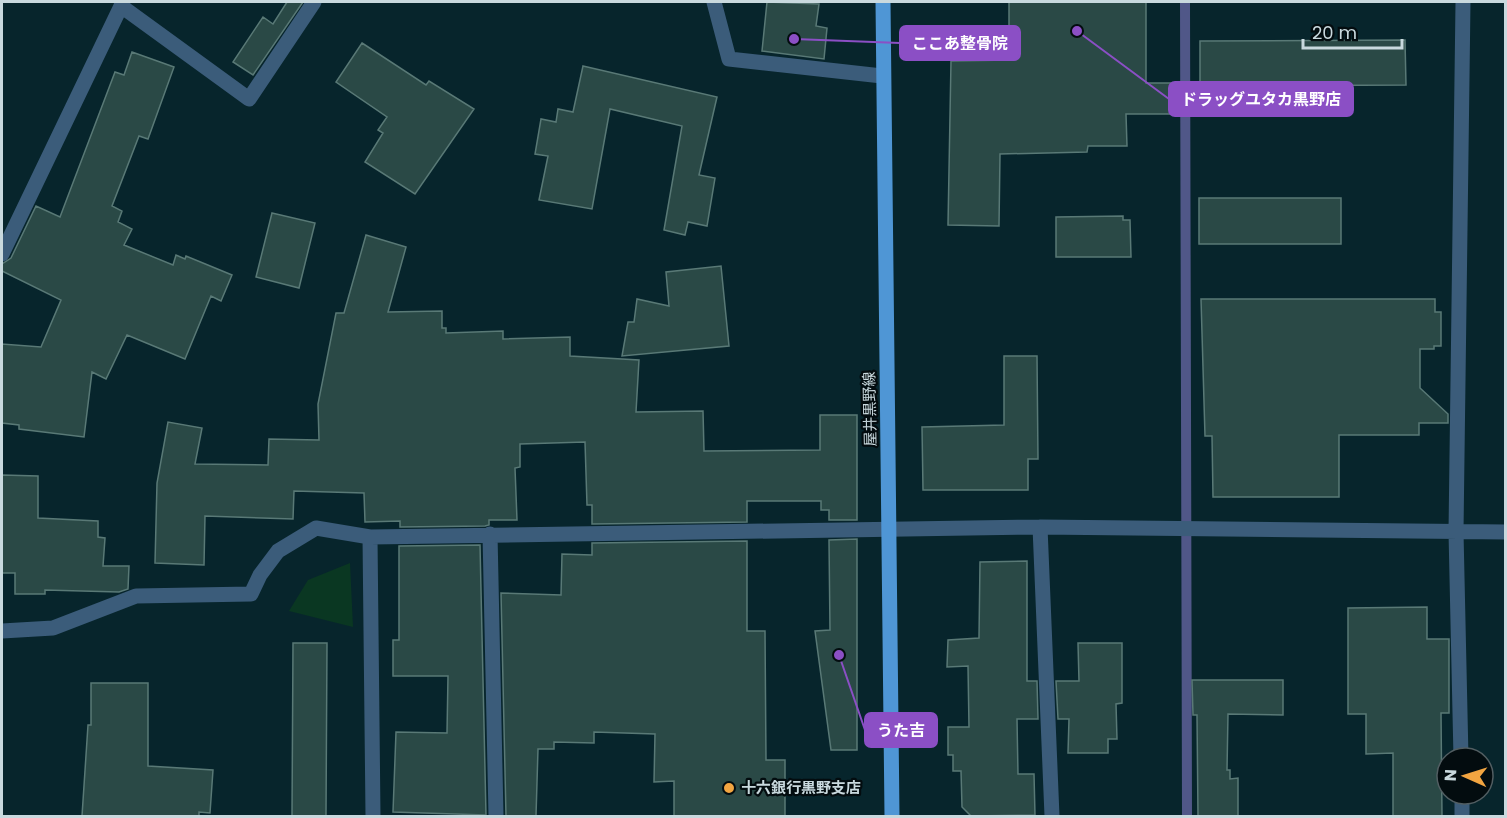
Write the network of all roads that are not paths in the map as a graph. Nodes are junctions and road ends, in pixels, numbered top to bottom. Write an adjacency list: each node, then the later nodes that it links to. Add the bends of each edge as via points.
1 (314, 2): 5 (street, via 249,99)
2 (714, 2): 6 (street, via 729,59)
3 (883, 2): 6 (main road, 屋井黒野線)
4 (1463, 2): 10 (street)
5 (122, 4): 7 (street)
6 (882, 76): 9 (main road, 屋井黒野線)
7 (2, 254)
8 (1040, 527): 9 (street); 10 (street); 19 (street)
9 (890, 530): 12 (street); 18 (main road, 屋井黒野線)
10 (1456, 532): 11 (street); 15 (street)
11 (1506, 532)
12 (490, 534): 13 (street); 17 (street)
13 (370, 537): 14 (street, via 316,528 278,551 251,594 136,596 53,627); 16 (street)
14 (2, 631)
15 (1461, 746)
16 (373, 816)
17 (496, 816)
18 (892, 816)
19 (1052, 816)

